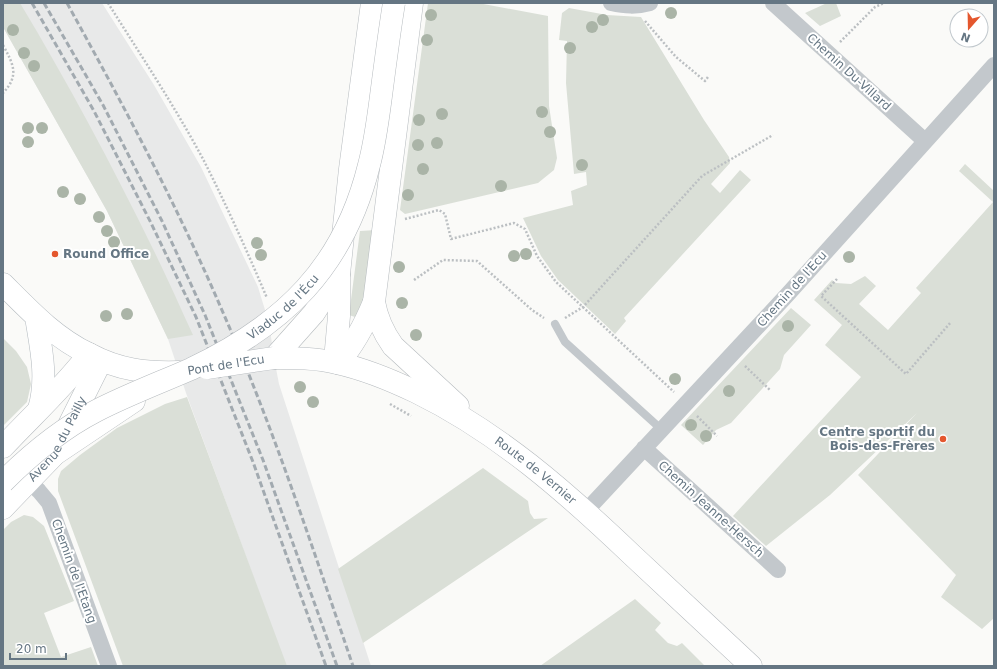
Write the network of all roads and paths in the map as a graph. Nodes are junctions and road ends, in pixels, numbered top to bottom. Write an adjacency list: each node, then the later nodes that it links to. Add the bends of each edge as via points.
1 (108, 3): 22 (path, via 169,100 202,159 238,231)
2 (372, 3): 17 (main road)
3 (394, 3): 43 (main road, Viaduc de l'Écu, bridge, via 376,132 367,175 346,229 316,276 284,311 245,340 201,364 85,417 46,443)
4 (412, 3): 21 (main road)
5 (611, 3): 8 (street, via 625,6)
6 (774, 3): 15 (street, Chemin Du-Villard)
7 (884, 3): 10 (path, via 875,7)
8 (645, 5): 12 (path, via 644,19 676,57 705,81)
9 (3, 45): 13 (path, via 13,64 14,76)
10 (837, 46)
11 (994, 65): 15 (street, Chemin de l'Ecu)
12 (708, 77)
13 (3, 93)
14 (773, 135): 23 (path, via 702,176)
15 (925, 141): 37 (street, Chemin de l'Ecu, via 788,294)
16 (402, 219): 23 (path, via 439,210 445,214 451,239 514,223 525,229 538,256 556,282)
17 (339, 274): 28 (main road, via 314,313); 29 (main road, via 336,349)
18 (837, 279): 25 (path, via 821,296 906,374)
19 (414, 280): 26 (path, via 443,260 477,261 532,310)
20 (3, 284): 24 (main road, Pont de l'Ecu)
21 (374, 302): 29 (main road, via 358,336); 36 (main road, via 379,322 394,346)
22 (270, 304)
23 (583, 307): 26 (path); 33 (path)
24 (36, 317): 27 (main road, Pont de l'Ecu); 34 (main road, via 44,371 43,391)
25 (951, 322)
26 (555, 324): 37 (lane, via 565,342)
27 (95, 358): 31 (main road, Pont de l'Ecu, via 131,370); 34 (main road, Avenue du Pailly); 41 (main road, Avenue du Pailly)
28 (274, 358): 29 (main road, Route de Vernier); 31 (main road, Pont de l'Ecu, bridge)
29 (338, 363): 36 (main road, Route de Vernier, via 401,385 438,403)
30 (744, 364): 32 (path)
31 (179, 372): 41 (main road)
32 (770, 390)
33 (677, 395)
34 (38, 409): 39 (main road, Avenue du Pailly)
35 (696, 416): 38 (path)
36 (485, 432): 45 (main road, Route de Vernier, via 522,458)
37 (659, 432): 40 (street, Chemin de l'Ecu)
38 (718, 436)
39 (3, 447)
40 (644, 448): 45 (street, Chemin de l'Ecu); 46 (street, Chemin Jeanne-Hersch)
41 (54, 454): 42 (main road, Avenue du Pailly)
42 (29, 481): 44 (main road, Avenue du Pailly); 47 (street, Chemin de l'Etang, via 40,490 49,503)
43 (3, 482)
44 (3, 508)
45 (586, 511): 48 (main road, Route de Vernier)
46 (778, 570)
47 (109, 666)
48 (751, 666)

